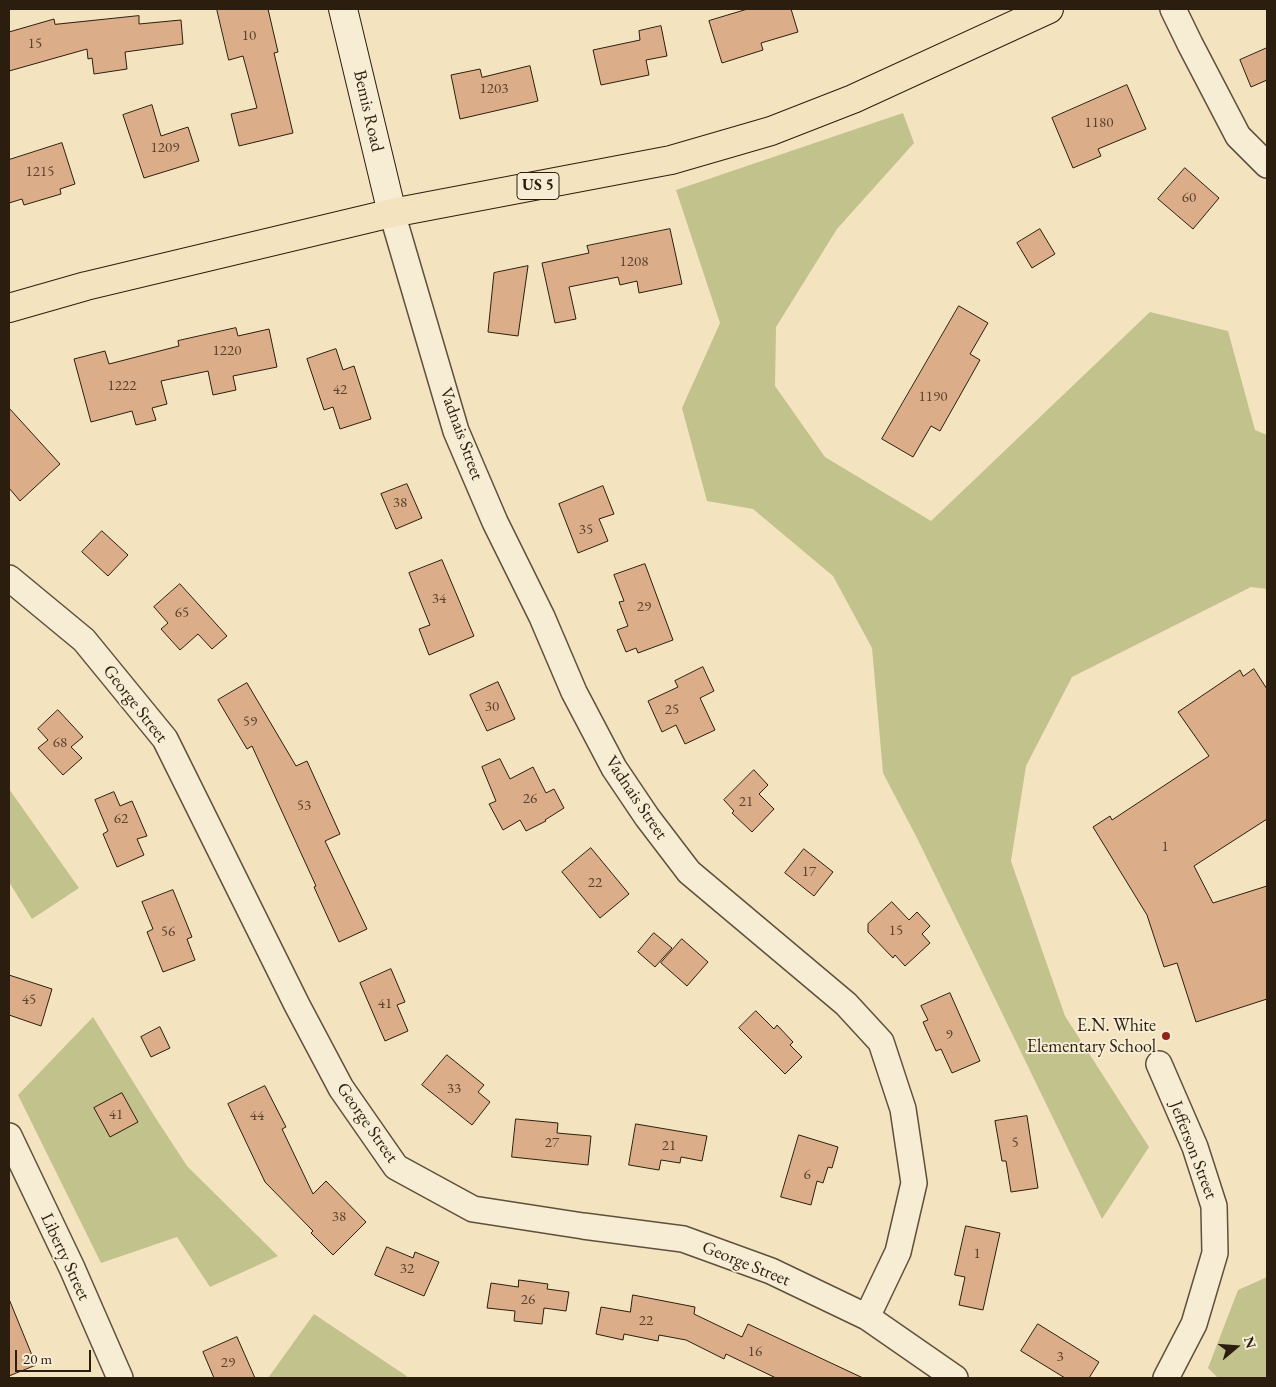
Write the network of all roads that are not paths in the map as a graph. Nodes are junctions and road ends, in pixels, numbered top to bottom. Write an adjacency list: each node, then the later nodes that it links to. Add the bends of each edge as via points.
1 (344, 9): 5 (street, Bemis Road)
2 (1049, 9): 5 (main road, US 5, via 853,99 770,131 671,160)
3 (1173, 9): 4 (street, via 1238,136)
4 (1267, 165)
5 (392, 213): 6 (main road, US 5, via 86,286); 10 (street, Vadnais Street, via 456,431 574,692 614,768 689,872 846,1004 881,1042 903,1109 914,1183 898,1252)
6 (9, 308)
7 (9, 578): 10 (street, George Street, via 84,640 165,739 341,1088 396,1167 473,1209 683,1239 771,1271)
8 (1159, 1064): 13 (street, Jefferson Street, via 1195,1147 1214,1206 1215,1253 1194,1324)
9 (9, 1136): 11 (street, Liberty Street)
10 (867, 1317): 12 (street, George Street)
11 (120, 1378)
12 (955, 1378)
13 (1166, 1378)

